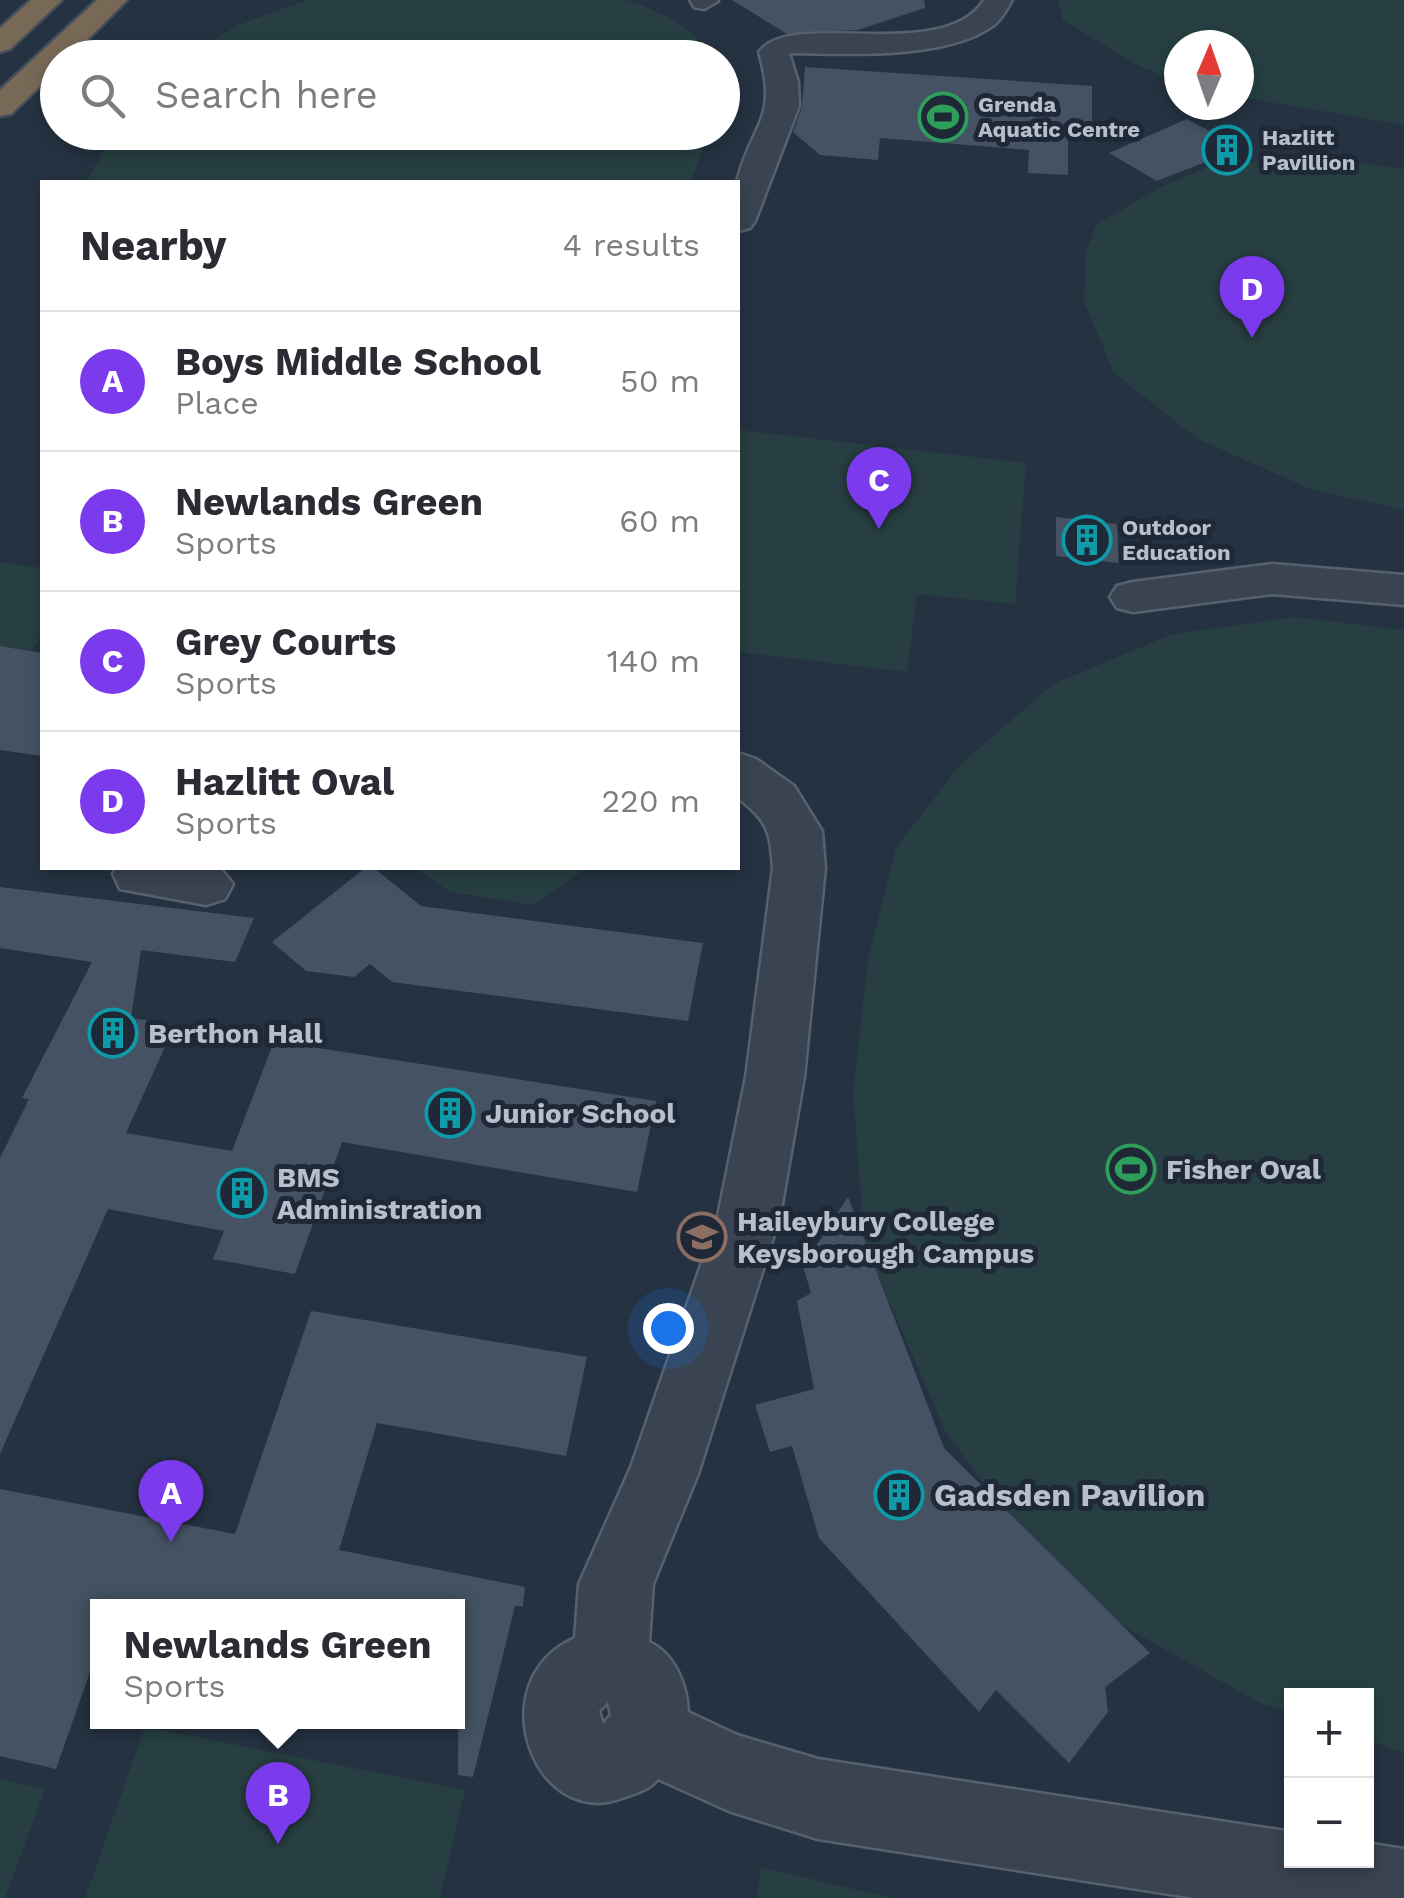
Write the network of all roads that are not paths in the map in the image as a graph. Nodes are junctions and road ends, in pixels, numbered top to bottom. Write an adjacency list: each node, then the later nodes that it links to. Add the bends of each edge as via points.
1 (48, 0): 5 (highway)
2 (114, 0): 4 (highway)
3 (998, 0): 8 (street, via 975,28 918,40 782,48 783,106)
4 (71, 40)
5 (0, 43)
6 (40, 69): 7 (highway)
7 (0, 107)
8 (740, 216)
9 (1404, 590): 10 (street, via 1272,579)
10 (1132, 597)
11 (740, 773): 14 (street, via 776,800 796,831 800,868 749,1216 664,1474 616,1584 610,1663 624,1666 645,1687 646,1734 730,1772 818,1799)
12 (140, 874): 13 (street)
13 (206, 884)
14 (1404, 1890)

